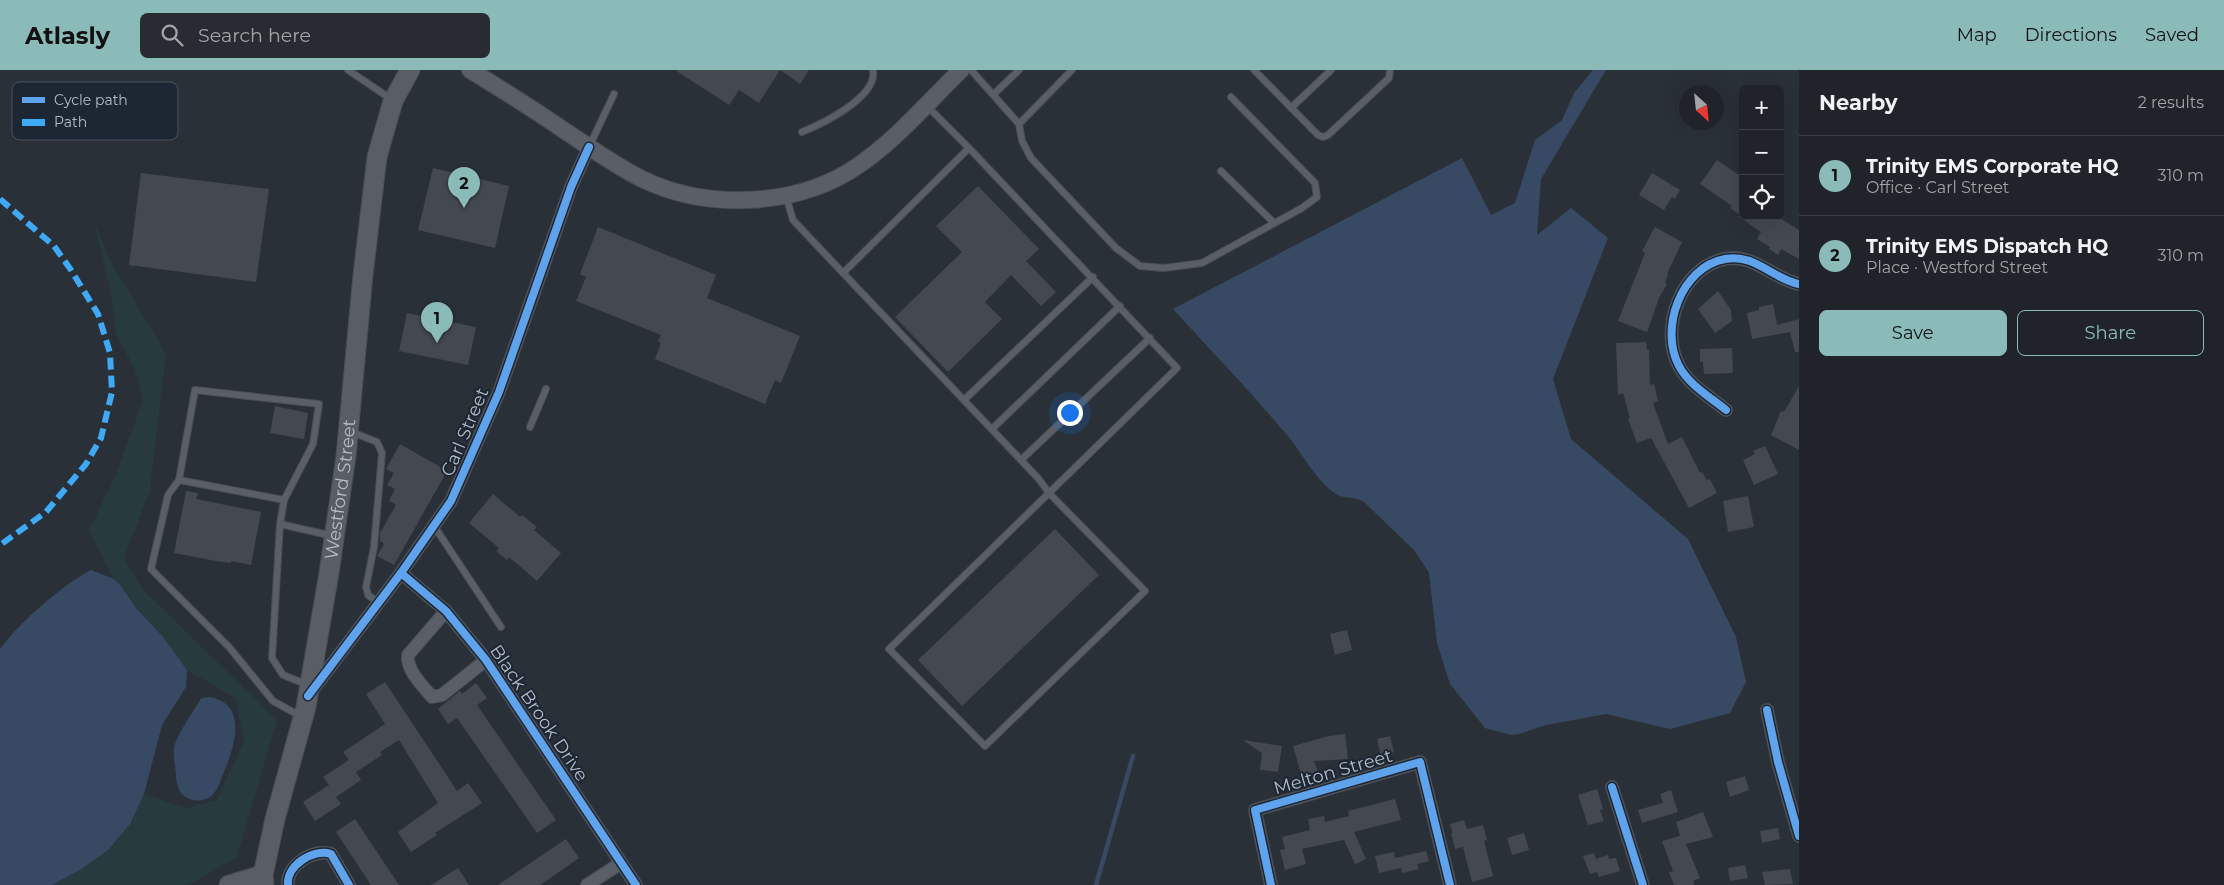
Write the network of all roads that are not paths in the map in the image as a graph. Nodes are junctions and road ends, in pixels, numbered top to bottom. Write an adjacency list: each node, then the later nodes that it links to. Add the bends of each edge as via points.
1 (348, 70): 17 (lane)
2 (410, 70): 17 (main road, Westford Street)
3 (470, 70): 22 (street)
4 (873, 70): 21 (lane, via 867,89 850,107)
5 (961, 70): 18 (street)
6 (972, 70): 15 (lane)
7 (1019, 70): 15 (lane)
8 (1072, 70): 20 (lane)
9 (1254, 70): 13 (lane)
10 (1265, 70): 13 (lane)
11 (1331, 70): 19 (lane)
12 (1390, 70): 19 (lane, via 1389,78 1323,137)
13 (1260, 76): 19 (lane)
14 (614, 94): 22 (lane)
15 (994, 94): 20 (lane)
16 (1232, 97): 26 (lane, via 1315,183 1317,196)
17 (393, 101): 37 (main road, Westford Street, via 377,158)
18 (926, 105): 23 (lane); 25 (street, via 858,166 830,182)
19 (1291, 108)
20 (1019, 124): 26 (lane, via 1031,158 1116,248 1140,266 1164,268 1202,263)
21 (802, 132)
22 (589, 146): 25 (street, via 642,179 677,192 744,200); 43 (street, Carl Street, via 571,187 499,392 451,500)
23 (969, 148): 27 (lane); 28 (lane)
24 (1221, 171): 26 (lane)
25 (786, 195): 27 (lane, via 793,220)
26 (1274, 223)
27 (843, 272): 33 (lane)
28 (1093, 277): 30 (lane); 33 (lane)
29 (1799, 284): 34 (street, via 1780,278 1758,264 1726,258 1697,272 1684,287 1671,336 1673,353 1690,382)
30 (1120, 306): 31 (lane); 36 (lane)
31 (1150, 338): 38 (lane); 40 (lane, via 1177,368)
32 (546, 389): 35 (lane)
33 (964, 400): 36 (lane)
34 (1726, 410)
35 (530, 427)
36 (992, 430): 38 (lane)
37 (348, 431): 44 (main road, Westford Street); 46 (lane, via 377,442 382,453 374,547 366,587 368,595)
38 (1021, 460): 40 (lane)
39 (179, 480): 41 (lane); 41 (lane, via 195,390 318,404 313,444); 52 (lane, via 168,495 151,569 228,647 272,701)
40 (1049, 493): 40 (lane, via 889,648 985,746 1145,591)
41 (284, 500): 42 (lane)
42 (280, 524): 44 (lane); 50 (lane, via 272,658 283,675)
43 (434, 526): 45 (street, Carl Street); 48 (lane)
44 (334, 536): 50 (main road, Westford Street)
45 (401, 573): 46 (street, Carl Street); 47 (street, Black Brook Drive)
46 (379, 602): 50 (street, Carl Street)
47 (446, 611): 49 (street, Black Brook Drive); 49 (street, via 408,655 407,662 432,697 442,695)
48 (502, 627)
49 (486, 660): 55 (street, Black Brook Drive)
50 (308, 691): 52 (main road, Westford Street)
51 (1767, 710): 54 (street)
52 (303, 718): 56 (main road, Westford Street, via 275,819)
53 (1612, 787): 64 (street)
54 (1799, 836)
55 (621, 863): 60 (street); 61 (street, Black Brook Drive)
56 (264, 880): 57 (main road, Westford Street)
57 (229, 885)
58 (288, 885): 59 (street, via 291,869 316,853 326,852 331,854)
59 (349, 885)
60 (588, 885)
61 (636, 885)
62 (1271, 885): 63 (street, Melton Street, via 1255,810 1420,762)
63 (1450, 885)
64 (1642, 885)

